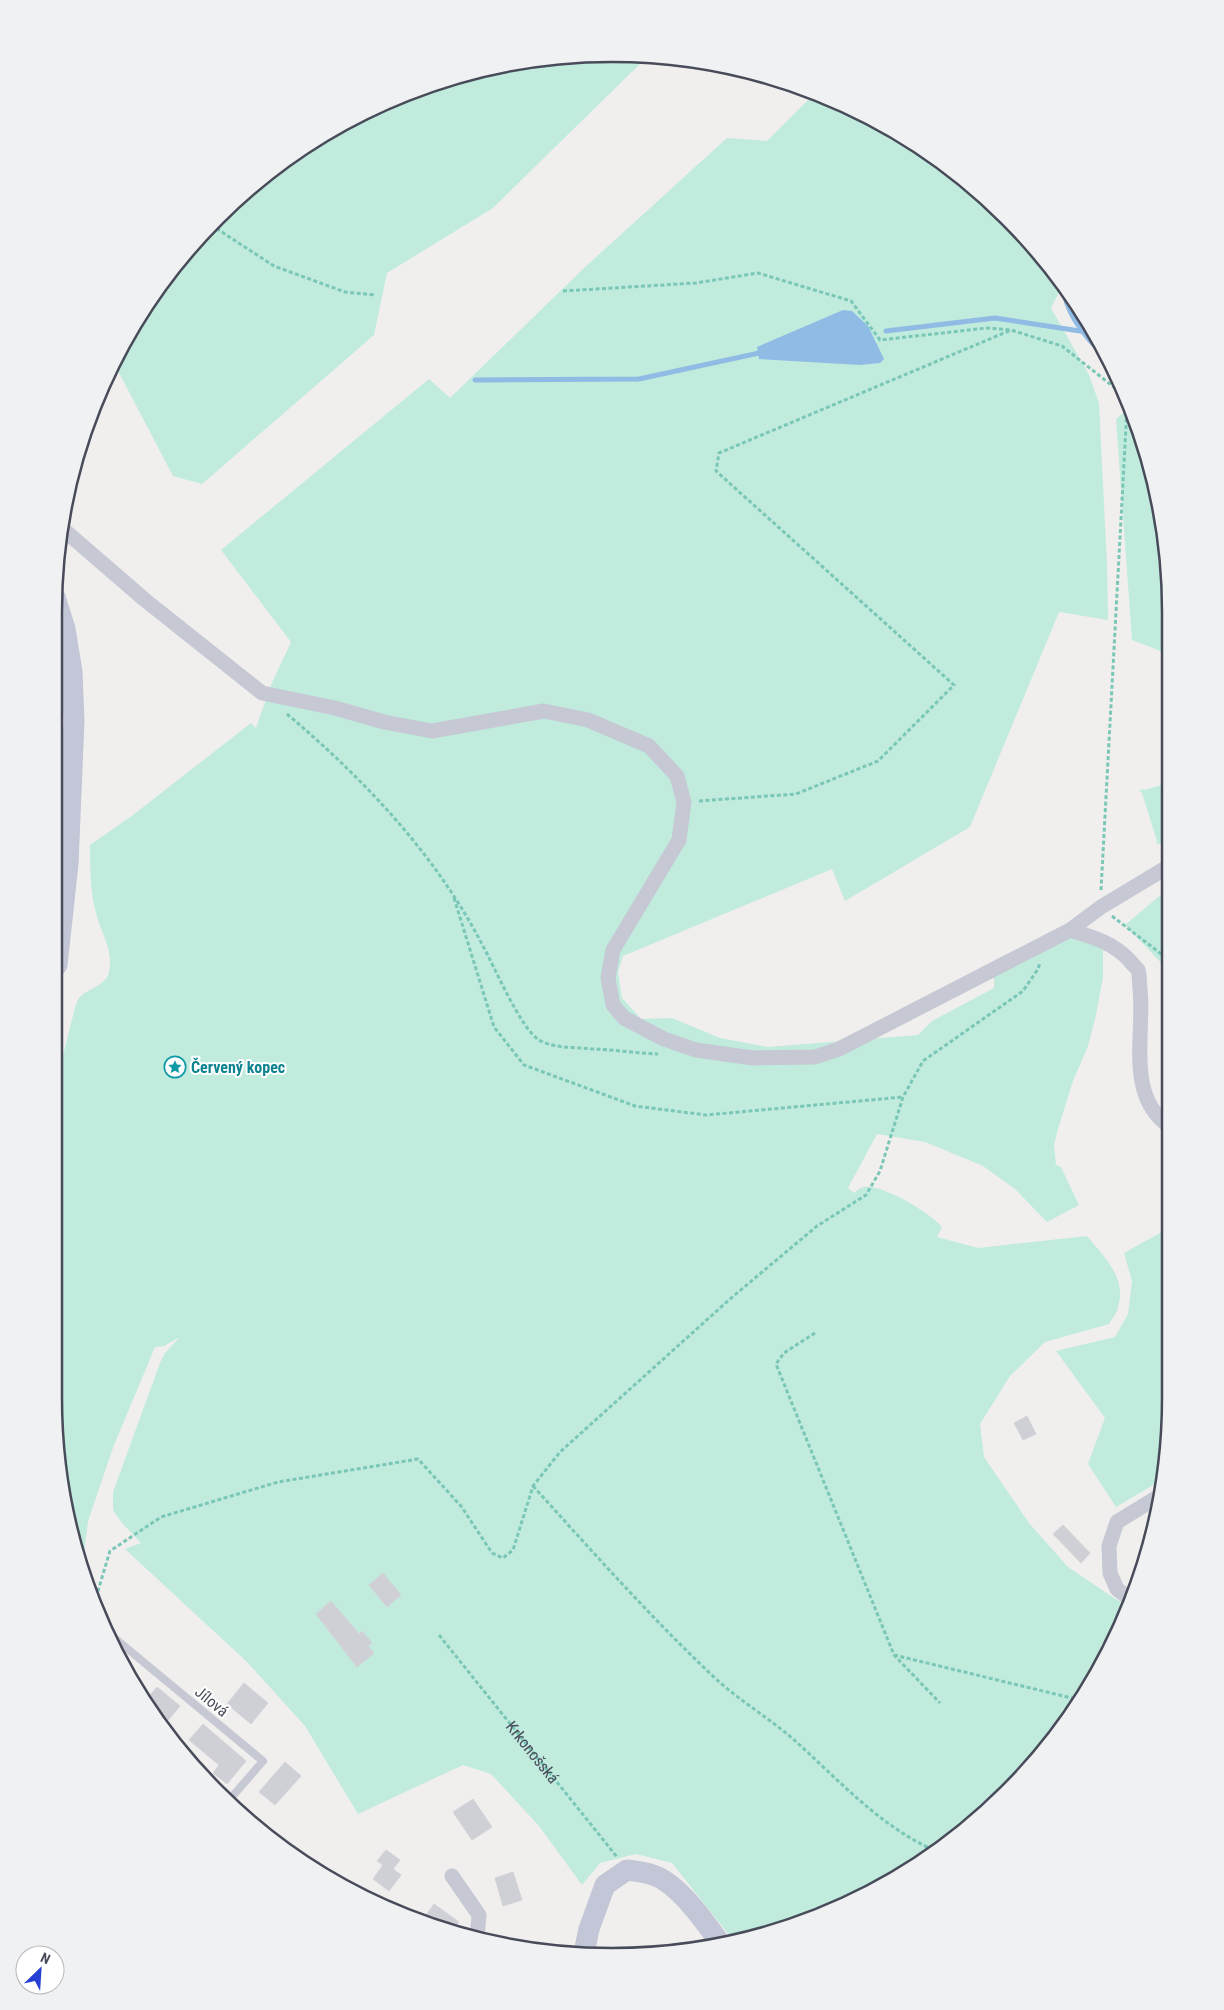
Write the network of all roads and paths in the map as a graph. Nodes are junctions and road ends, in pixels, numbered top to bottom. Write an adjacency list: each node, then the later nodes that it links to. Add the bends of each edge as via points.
1 (217, 229): 3 (path, via 274,266 345,292)
2 (563, 292): 4 (path, via 696,283 758,273 852,301 880,340 988,328)
3 (375, 295)
4 (1012, 330): 5 (path, via 1062,346); 10 (path, via 719,453 716,471 954,685 878,761 796,794)
5 (1113, 386)
6 (1126, 420): 13 (path)
7 (68, 534): 9 (street)
8 (62, 620): 14 (street, via 72,672 74,721 68,864)
9 (262, 693): 10 (street, via 432,730 544,711 588,720 649,746 678,776); 12 (path, via 332,752 407,831)
10 (684, 802): 16 (street, via 679,840 613,950 608,978 613,1005 624,1018 664,1039 696,1050 753,1058 815,1057 839,1049)
11 (1162, 870): 13 (street)
12 (452, 891): 18 (path, via 524,1024 538,1040 569,1049); 19 (path, via 494,1027 524,1065 635,1106 706,1115)
13 (1101, 907): 15 (street); 17 (path)
14 (62, 914)
15 (1070, 930): 16 (street); 20 (street, via 1098,938 1121,951 1138,970 1142,1003 1140,1068 1150,1106)
16 (1048, 941): 19 (path, via 1038,970 1023,991 923,1061)
17 (1162, 955)
18 (667, 1053)
19 (903, 1097): 22 (path, via 880,1171 866,1195 818,1226 730,1299 560,1452)
20 (1162, 1119)
21 (815, 1333): 28 (path, via 784,1353 776,1364)
22 (533, 1486): 24 (path, via 513,1550 503,1558 492,1554 461,1506 418,1459 278,1482 161,1517 110,1551); 32 (path, via 653,1618 717,1680 792,1738 878,1817)
23 (1152, 1501): 25 (street, via 1117,1522 1109,1546 1110,1573 1117,1589)
24 (98, 1591)
25 (1125, 1595)
26 (439, 1635): 33 (path, Krkonošská)
27 (120, 1642): 31 (lane, Jílová, via 263,1761)
28 (894, 1655): 29 (path); 30 (path)
29 (1072, 1698)
30 (940, 1703)
31 (233, 1796)
32 (928, 1847)
33 (626, 1870): 36 (street, via 655,1875 679,1892); 37 (street, via 605,1885)
34 (452, 1876): 35 (street, via 479,1915)
35 (478, 1931)
36 (716, 1938)
37 (585, 1947)

